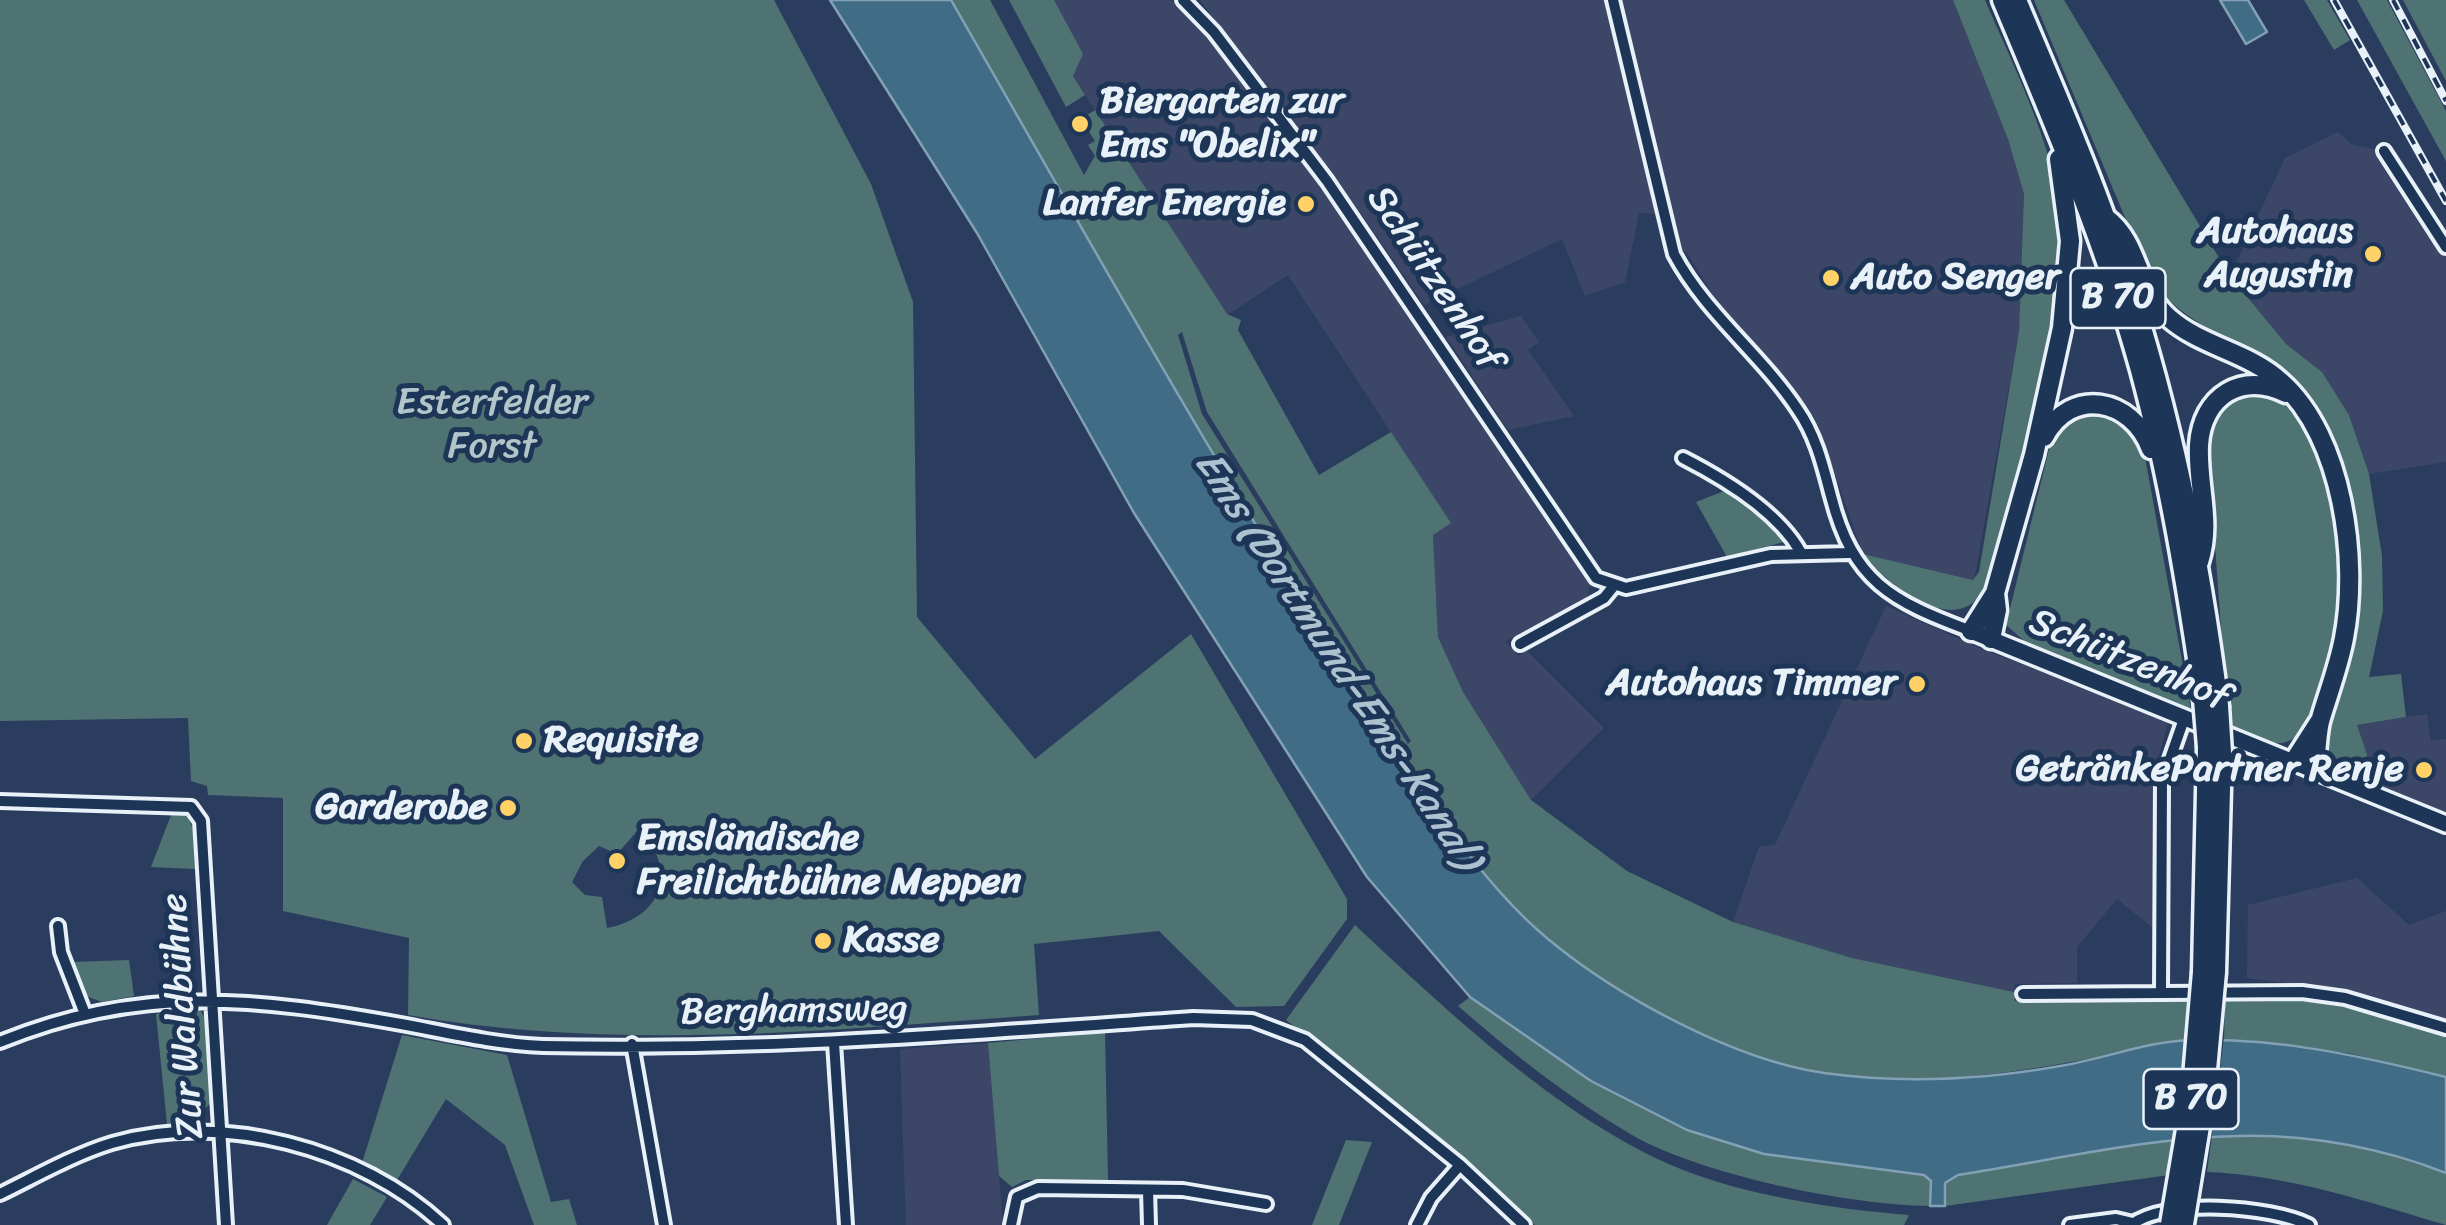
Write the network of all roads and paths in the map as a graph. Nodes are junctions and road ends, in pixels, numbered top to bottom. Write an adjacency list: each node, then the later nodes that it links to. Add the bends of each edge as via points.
1 (1183, 0): 5 (street, Schützenhof)
2 (1613, 0): 15 (street, via 1674,254 1690,284 1807,425)
3 (2002, 0): 6 (highway, B 70)
4 (2018, 0): 8 (highway, B 70)
5 (1198, 4): 17 (street, Schützenhof, via 1328,181 1588,569)
6 (2056, 129): 11 (highway, via 2070,241 2068,280); 13 (highway, B 70, via 2115,288)
7 (2384, 151): 9 (street)
8 (2106, 218): 10 (highway, via 2125,233 2144,286 2170,319 2261,366); 16 (highway, B 70, via 2154,366)
9 (2446, 247)
10 (2302, 406): 16 (highway, via 2284,392 2248,383 2216,398 2199,444 2207,538); 24 (highway, via 2328,460 2346,518 2350,560 2344,638)
11 (2034, 455): 13 (highway, via 2059,416 2079,404 2107,403 2134,421); 18 (highway)
12 (1683, 458): 14 (street, via 1783,527)
13 (2164, 472): 22 (highway, B 70)
14 (1800, 551): 15 (street); 17 (street, via 1646,586)
15 (1849, 553): 19 (street, Schützenhof, via 1892,594)
16 (2199, 564): 22 (highway, B 70)
17 (1614, 587): 21 (street)
18 (1994, 593): 19 (highway); 20 (highway)
19 (1972, 631): 20 (street, Schützenhof)
20 (1991, 639): 23 (street, Schützenhof)
21 (1520, 644)
22 (2211, 702): 44 (highway, B 70, bridge, via 2204,1102)
23 (2184, 719): 25 (street, Schützenhof); 30 (street, via 2162,782)
24 (2319, 722): 25 (highway); 26 (highway)
25 (2294, 762): 26 (street, Schützenhof)
26 (2313, 770): 28 (street, Schützenhof)
27 (0, 801): 32 (street, Zur Waldbühne, via 191,806 201,821)
28 (2446, 824)
29 (58, 926): 33 (street)
30 (2162, 990): 31 (street); 34 (street, via 2302,992)
31 (2023, 994)
32 (212, 998): 33 (street, Berghamsweg); 37 (street, Berghamsweg, via 300,1006 492,1042); 38 (street, Zur Waldbühne)
33 (84, 1014): 35 (street, Berghamsweg)
34 (2446, 1028)
35 (0, 1042)
36 (834, 1043): 37 (street, Berghamsweg); 39 (street, Berghamsweg, via 1194,1018 1252,1020 1305,1040); 48 (street)
37 (632, 1044): 47 (street)
38 (222, 1132): 41 (street, via 117,1142); 45 (street, Zur Waldbühne); 46 (street, via 269,1139 362,1171)
39 (1460, 1165): 51 (street); 52 (street, Berghamsweg)
40 (1148, 1190): 42 (street); 49 (street, via 1026,1189 1016,1197); 50 (street)
41 (0, 1194)
42 (1266, 1204)
43 (2132, 1224): 53 (street, via 2116,1219); 54 (street, via 2157,1212 2220,1208)
44 (2177, 1224)
45 (226, 1225)
46 (443, 1225)
47 (664, 1225)
48 (846, 1225)
49 (1011, 1225)
50 (1149, 1225)
51 (1417, 1225)
52 (1524, 1225)
53 (2070, 1225)
54 (2309, 1225)

